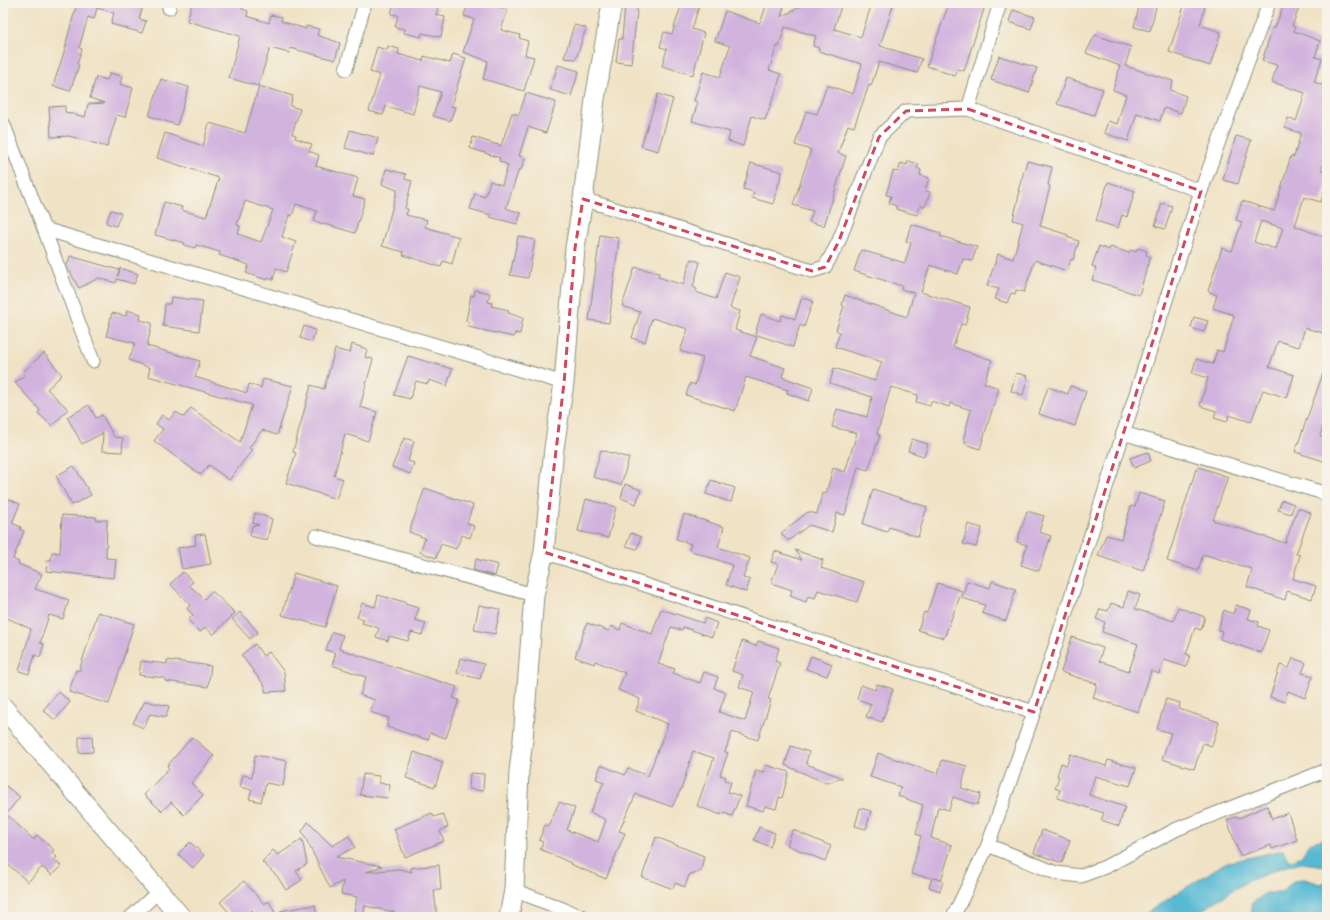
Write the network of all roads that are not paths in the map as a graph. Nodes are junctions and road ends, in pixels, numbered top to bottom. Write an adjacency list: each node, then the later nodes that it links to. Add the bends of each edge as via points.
1 (365, 3): 5 (street)
2 (612, 3): 9 (street, via 595,99)
3 (1000, 3): 6 (street)
4 (1269, 3): 8 (street)
5 (346, 69)
6 (968, 109): 8 (street); 9 (street, via 906,112 879,137 838,244 825,267 812,271)
7 (3, 123): 10 (street)
8 (1201, 191): 13 (street)
9 (583, 199): 12 (street, via 575,248)
10 (44, 229): 11 (street); 12 (street)
11 (93, 361)
12 (564, 382): 16 (street, via 554,448)
13 (1123, 432): 14 (street); 19 (street)
14 (1327, 494)
15 (316, 536): 17 (street)
16 (544, 552): 17 (street); 19 (street)
17 (534, 595): 22 (street, via 519,771)
18 (3, 707): 23 (street)
19 (1034, 712): 21 (street)
20 (1327, 770): 21 (street, via 1177,829 1105,867 1081,876 1056,874)
21 (988, 845): 28 (street)
22 (514, 890): 26 (street); 27 (street)
23 (158, 892): 24 (street); 25 (street)
24 (131, 917)
25 (181, 917)
26 (509, 917)
27 (583, 917)
28 (953, 917)

